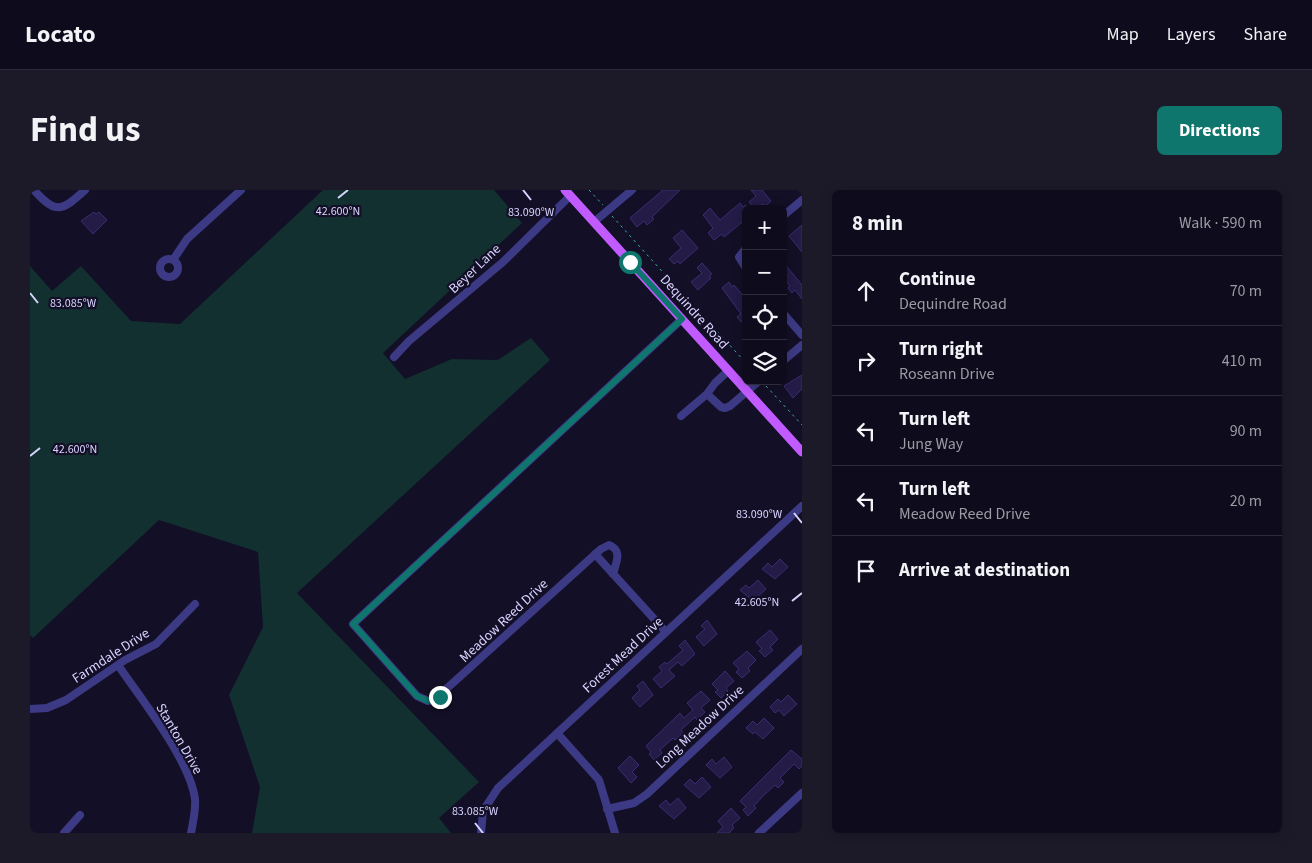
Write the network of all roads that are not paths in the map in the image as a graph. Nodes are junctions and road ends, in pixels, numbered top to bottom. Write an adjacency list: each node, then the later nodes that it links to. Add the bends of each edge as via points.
1 (34, 190): 2 (street, via 48,205 58,209)
2 (85, 190)
3 (241, 190): 9 (street, via 187,240)
4 (632, 190): 8 (street)
5 (567, 193): 8 (main road, Dequindre Road); 14 (street, Beyer Lane, via 502,262)
6 (802, 200): 7 (street)
7 (787, 213)
8 (594, 222): 11 (main road, Dequindre Road)
9 (173, 260)
10 (787, 318): 12 (street)
11 (682, 319): 16 (main road, Dequindre Road); 23 (street, Meadow Reed Drive, via 353,624 417,696 428,701 440,697)
12 (802, 335)
13 (802, 345): 15 (street)
14 (394, 357)
15 (787, 358)
16 (728, 371): 18 (main road, Dequindre Road); 19 (street)
17 (759, 385): 18 (street)
18 (747, 392): 19 (street, via 725,408); 21 (main road, Dequindre Road)
19 (708, 394): 20 (street)
20 (681, 416)
21 (802, 452)
22 (802, 506): 26 (street, Forest Mead Drive)
23 (595, 554): 24 (street); 24 (street, via 609,545 617,550 618,560)
24 (613, 574): 26 (street)
25 (195, 604): 28 (street, Farmdale Drive, via 156,644)
26 (666, 632): 30 (street, Forest Mead Drive)
27 (802, 650): 32 (street, Long Meadow Drive, via 646,794 634,803)
28 (118, 665): 29 (street, Farmdale Drive, via 57,705); 35 (street, Stanton Drive, via 174,750 191,784 195,806)
29 (30, 709)
30 (557, 733): 32 (street, via 599,780); 36 (street, Forest Mead Drive, via 491,796 483,811)
31 (802, 793): 38 (street)
32 (607, 809): 37 (street)
33 (80, 816): 34 (street)
34 (64, 833)
35 (190, 833)
36 (481, 833)
37 (615, 833)
38 (759, 833)

